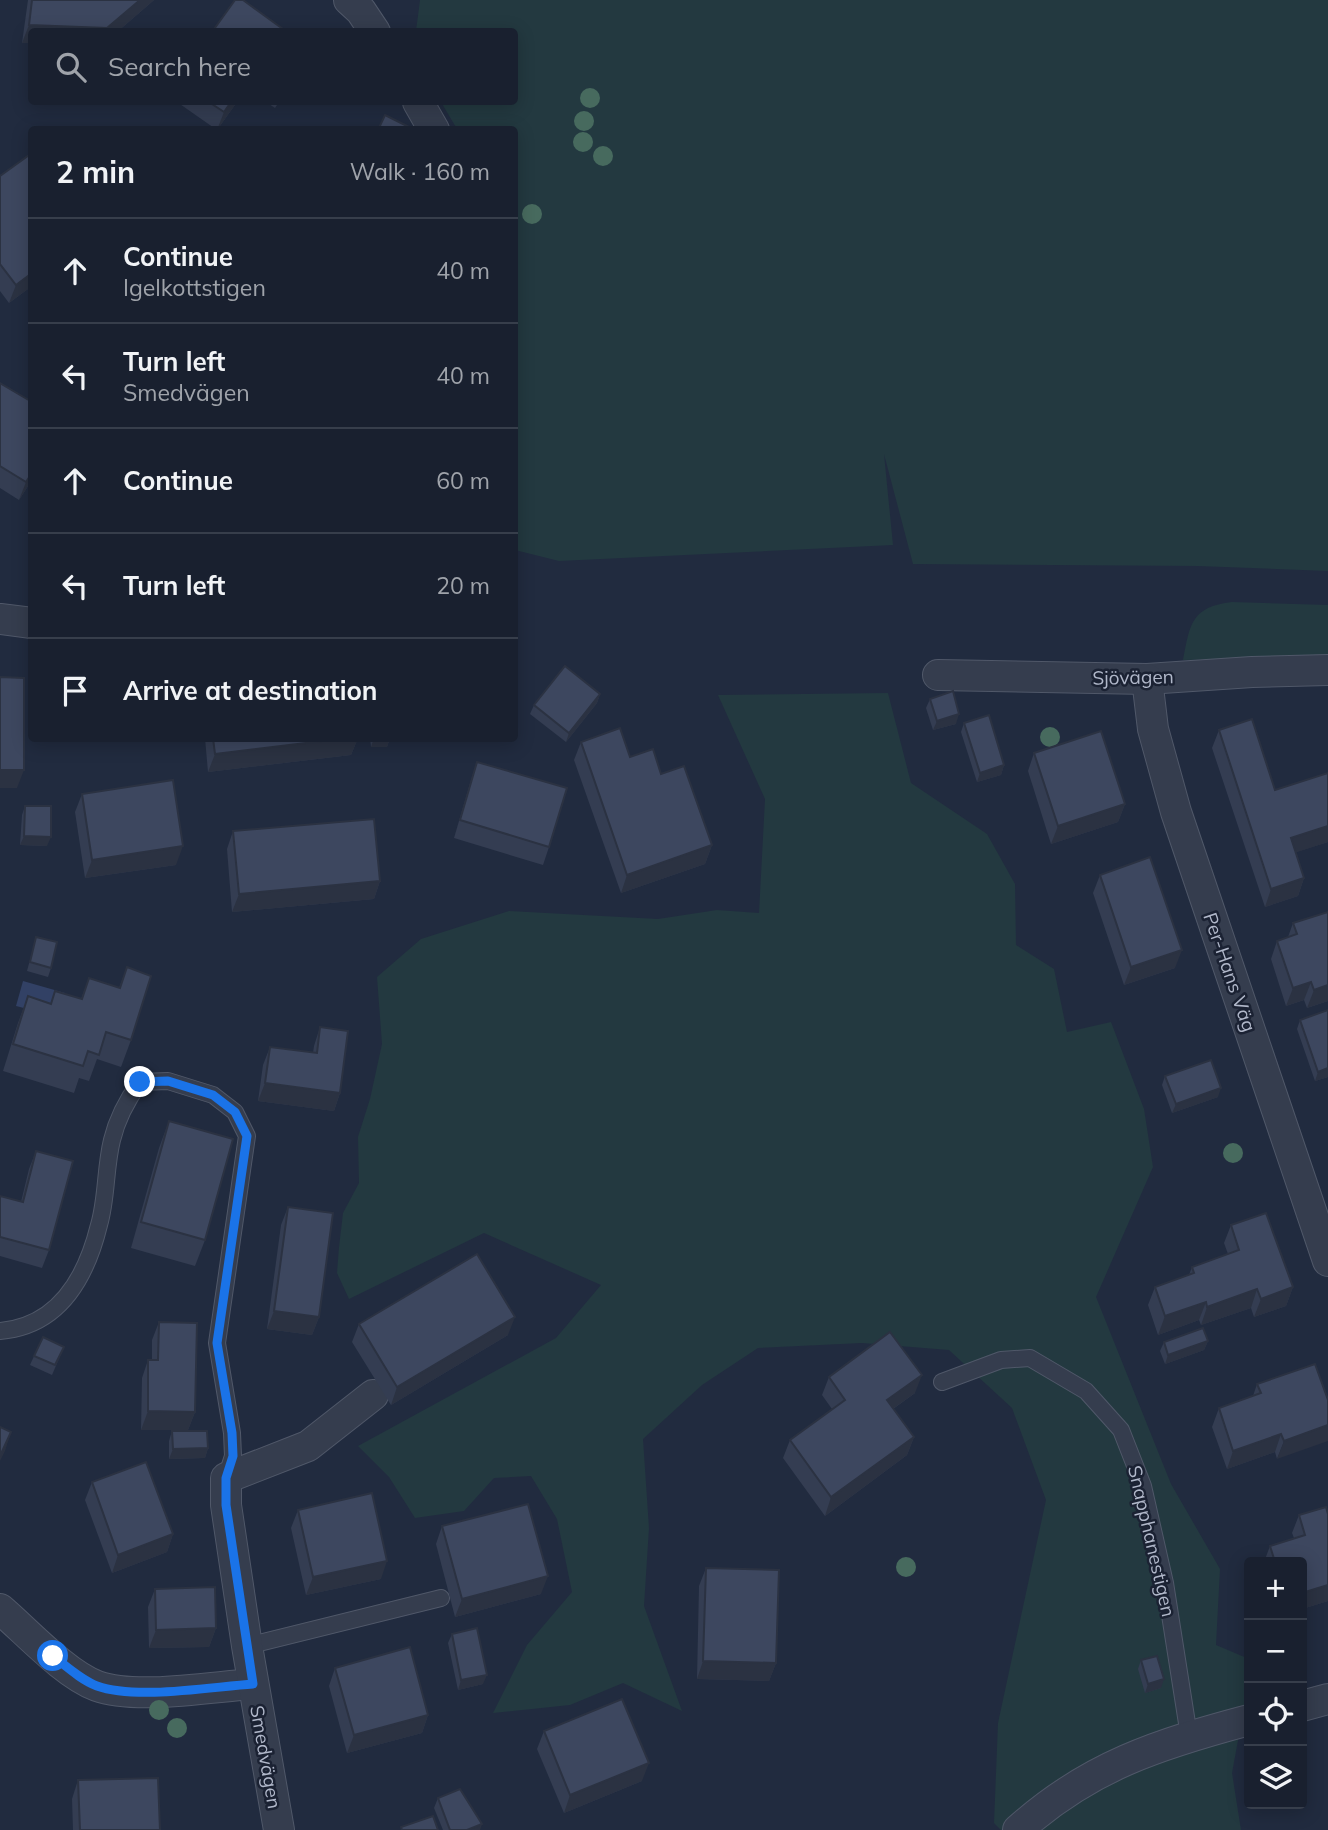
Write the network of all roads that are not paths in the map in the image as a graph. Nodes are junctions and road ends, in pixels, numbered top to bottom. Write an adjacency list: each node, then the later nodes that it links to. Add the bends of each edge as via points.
1 (349, 0): 2 (street)
2 (372, 28)
3 (420, 105): 4 (street)
4 (432, 126)
5 (0, 619): 6 (street)
6 (28, 622)
7 (1328, 670): 9 (street, Sjövägen)
8 (938, 675): 9 (street, Sjövägen)
9 (1147, 679): 10 (street, Per-Hans Väg, via 1153,729 1176,812)
10 (1328, 1261)
11 (0, 1331): 14 (lane, via 37,1323 63,1302 74,1284 100,1224 112,1139 126,1101 140,1082 168,1081 213,1095 235,1112 247,1136 217,1343 232,1433 233,1456)
12 (942, 1382): 22 (lane, Snapphanestigen, via 1001,1360 1030,1358 1086,1391 1121,1430 1143,1486 1165,1583)
13 (373, 1395): 14 (street, via 308,1446)
14 (226, 1478): 17 (street, Smedvägen)
15 (441, 1598): 17 (lane)
16 (0, 1609): 18 (street, via 53,1656 95,1685 137,1692)
17 (247, 1646): 18 (street, Smedvägen)
18 (253, 1684): 23 (street, Smedvägen)
19 (1328, 1699): 20 (street)
20 (1307, 1705)
21 (1244, 1721): 22 (street)
22 (1189, 1736): 24 (street, via 1097,1773)
23 (279, 1830)
24 (1018, 1830)

